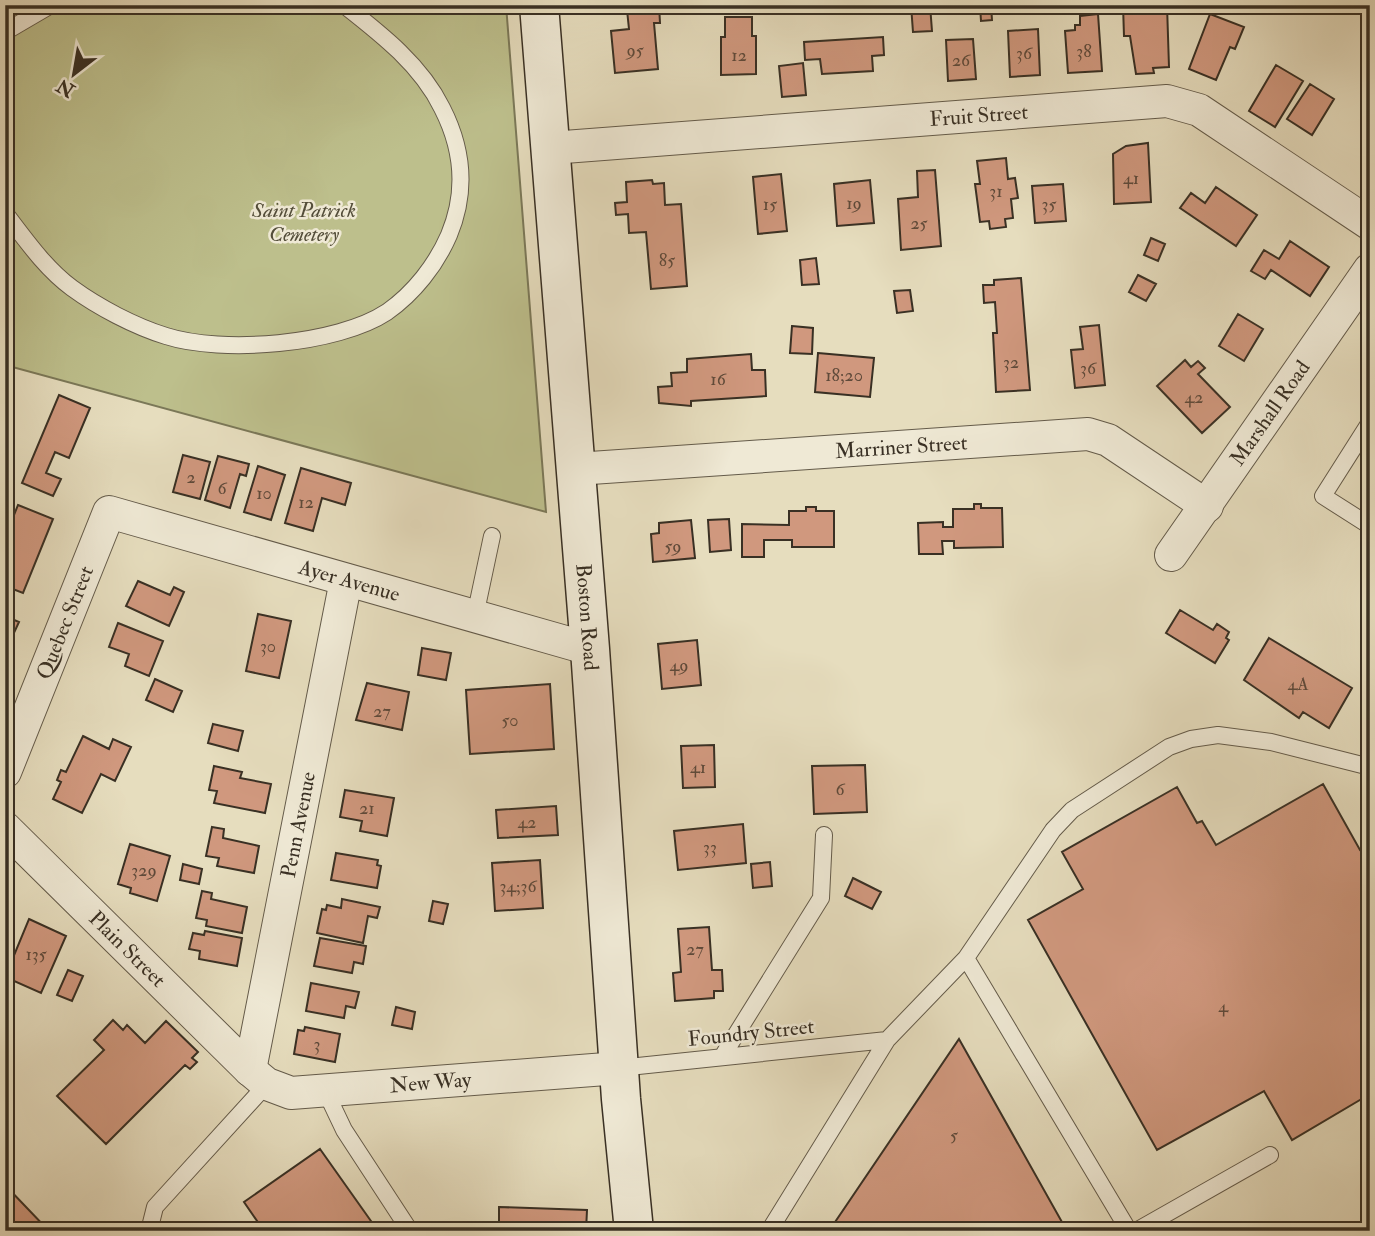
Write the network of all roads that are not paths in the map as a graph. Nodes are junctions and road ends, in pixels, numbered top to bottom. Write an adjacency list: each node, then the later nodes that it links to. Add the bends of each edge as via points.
1 (51, 5): 4 (lane)
2 (344, 5): 6 (lane, via 382,35 416,71 442,107 457,146 462,192 442,252 414,289 385,313 341,330 278,344 228,346 167,337 121,317 72,287 38,256)
3 (540, 5): 5 (main road, Boston Road)
4 (7, 33)
5 (551, 148): 7 (street, Fruit Street, via 1167,101 1199,110); 10 (main road, Boston Road)
6 (5, 213)
7 (1370, 224)
8 (1370, 269): 11 (street, Marshall Road)
9 (1370, 422): 13 (lane, via 1323,496)
10 (576, 469): 11 (street, Marriner Street, via 1088,434 1108,440); 18 (main road, Boston Road)
11 (1207, 506): 15 (street, Marshall Road)
12 (109, 512): 16 (street, Ayer Avenue); 20 (street, Quebec Street)
13 (1370, 526)
14 (492, 536): 17 (lane)
15 (1171, 555)
16 (346, 580): 17 (street, Ayer Avenue); 27 (street, Penn Avenue)
17 (475, 617): 18 (street, Ayer Avenue)
18 (590, 649): 26 (main road, Boston Road)
19 (1370, 767): 23 (lane, via 1242,737 1218,735 1169,747 1072,810)
20 (5, 772)
21 (5, 828): 27 (street, Plain Street)
22 (824, 835): 25 (lane, via 821,898)
23 (966, 958): 24 (lane); 34 (lane)
24 (887, 1040): 25 (lane, Foundry Street); 33 (lane)
25 (722, 1057): 26 (lane, Foundry Street)
26 (619, 1068): 28 (street, New Way); 32 (main road, Boston Road)
27 (259, 1077): 28 (street, New Way, via 291,1093); 30 (lane, via 155,1207 151,1223)
28 (325, 1090): 31 (lane, via 344,1130)
29 (1270, 1156): 35 (lane)
30 (156, 1231)
31 (410, 1231)
32 (634, 1231)
33 (769, 1231)
34 (1129, 1231)
35 (1136, 1231)

